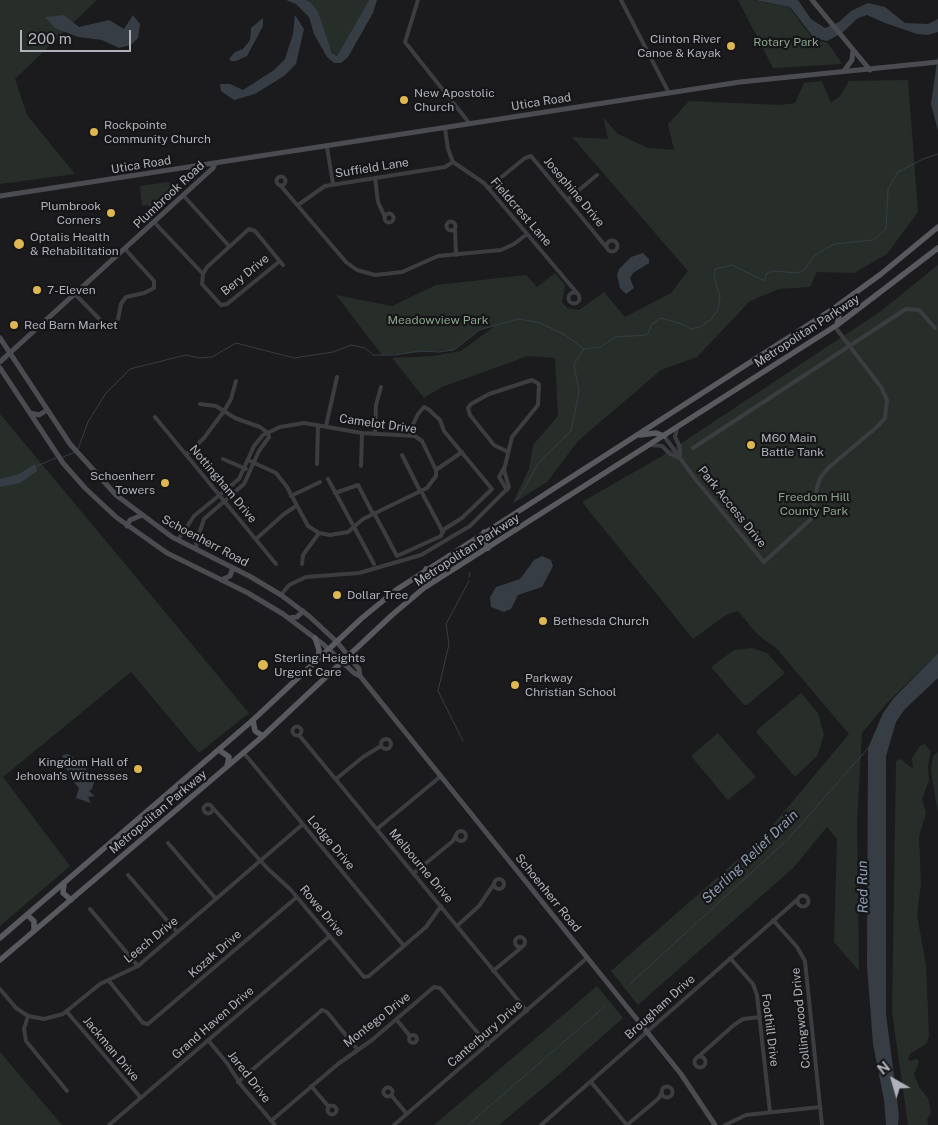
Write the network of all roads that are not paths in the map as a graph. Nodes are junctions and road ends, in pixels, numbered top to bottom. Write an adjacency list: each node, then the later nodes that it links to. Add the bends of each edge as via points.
1 (418, 0): 9 (street, via 405,42)
2 (621, 0): 8 (street)
3 (812, 0): 4 (main road)
4 (853, 50): 6 (main road); 7 (main road, via 852,60)
5 (938, 62): 6 (main road, Utica Road)
6 (870, 70): 7 (main road, Utica Road)
7 (844, 71): 8 (main road, Utica Road)
8 (669, 93): 9 (main road, Utica Road)
9 (470, 124): 10 (main road, Utica Road)
10 (445, 128): 11 (main road, Utica Road); 12 (street)
11 (327, 147): 13 (main road, Utica Road); 16 (street)
12 (453, 162): 15 (street, Suffield Lane, via 445,167); 18 (street, Fieldcrest Lane, via 479,178)
13 (215, 163): 19 (main road, Plumbrook Road); 20 (main road, Utica Road)
14 (597, 175): 21 (street)
15 (375, 178): 16 (street, Suffield Lane); 23 (street, via 378,202)
16 (333, 184): 22 (street, Suffield Lane, via 318,189)
17 (282, 187): 17 (street, via 286,183 280,176 277,181); 22 (street)
18 (488, 188): 21 (street, Josephine Drive, via 531,156); 27 (street, Fieldcrest Lane)
19 (183, 195): 24 (main road, Plumbrook Road); 30 (street)
20 (0, 196)
21 (567, 200): 28 (street, Josephine Drive)
22 (298, 205): 34 (street, via 346,262 367,274 392,275 431,258)
23 (386, 215)
24 (154, 222): 33 (main road, Plumbrook Road); 37 (street)
25 (938, 227): 42 (main road, Metropolitan Parkway)
26 (452, 233): 26 (street, via 455,228 450,222 446,227); 34 (street)
27 (527, 234): 34 (street, via 501,250); 38 (street, Fieldcrest Lane)
28 (602, 241): 29 (street, Josephine Drive); 31 (street, Josephine Drive)
29 (609, 241): 31 (street, Josephine Drive); 31 (street, Josephine Drive, via 616,241 617,248 613,251)
30 (229, 246): 35 (street, via 251,229); 37 (street)
31 (607, 248)
32 (938, 248): 43 (main road, Metropolitan Parkway)
33 (124, 249): 41 (main road, Plumbrook Road); 41 (street, via 155,286 144,293 126,297 118,319 107,327)
34 (456, 255)
35 (280, 260): 36 (street); 37 (street, Bery Drive, via 223,305 202,284)
36 (283, 265)
37 (203, 274)
38 (571, 286): 39 (street); 40 (street, Fieldcrest Lane)
39 (570, 293): 40 (street); 40 (street, via 569,300 574,303 579,299)
40 (577, 293)
41 (75, 294): 47 (main road, Plumbrook Road)
42 (833, 309): 43 (main road, via 839,316); 66 (main road, Metropolitan Parkway)
43 (836, 326): 46 (street, Park Access Drive); 60 (main road, Metropolitan Parkway)
44 (934, 328): 46 (street, via 919,310 906,309)
45 (0, 338): 47 (main road, Schoenherr Road)
46 (849, 347): 68 (street); 73 (street, Park Access Drive, via 885,395 885,418 828,468 820,478 811,519 764,562)
47 (10, 353): 48 (main road, Plumbrook Road); 54 (main road, Schoenherr Road)
48 (0, 362)
49 (0, 368): 56 (main road, Schoenherr Road)
50 (337, 377): 59 (street)
51 (236, 381): 55 (street)
52 (381, 387): 63 (street, via 376,406)
53 (200, 404): 55 (street)
54 (47, 410): 56 (main road, via 39,415); 95 (main road, Schoenherr Road, via 76,453 107,487)
55 (224, 410): 61 (street); 71 (street, via 204,438)
56 (29, 412): 97 (main road, Schoenherr Road, via 63,463)
57 (155, 417): 71 (street, Nottingham Drive)
58 (318, 425): 59 (street, Camelot Drive); 61 (street, Camelot Drive, via 293,424); 77 (street)
59 (326, 426): 62 (street, Camelot Drive)
60 (677, 428): 65 (main road, Metropolitan Parkway); 73 (street, via 675,437 680,447)
61 (268, 433): 75 (street, Camelot Drive, via 255,444); 76 (street, via 269,437)
62 (362, 434): 63 (street, Camelot Drive); 78 (street)
63 (375, 434): 64 (street, Camelot Drive)
64 (408, 435): 69 (street, via 415,417 424,408 437,417); 82 (street, Camelot Drive, via 420,439)
65 (664, 436): 66 (main road, via 652,433); 67 (main road, Metropolitan Parkway); 73 (street, Park Access Drive)
66 (633, 437): 101 (main road, Metropolitan Parkway)
67 (649, 445): 73 (street, Park Access Drive, via 662,446); 105 (main road, Metropolitan Parkway)
68 (693, 448)
69 (462, 452): 82 (street); 100 (street, via 492,489)
70 (508, 452): 70 (street, via 494,445 468,408 488,394 532,380 539,384 538,405 512,437); 80 (street)
71 (186, 454): 88 (street, Nottingham Drive)
72 (402, 455): 86 (street)
73 (680, 458)
74 (223, 459): 79 (street)
75 (248, 460): 76 (street); 79 (street, Camelot Drive)
76 (254, 462): 81 (street); 89 (street, via 276,473)
77 (317, 464)
78 (360, 466)
79 (244, 468): 81 (street); 88 (street, Camelot Drive, via 239,479)
80 (504, 468): 85 (street, via 510,484); 85 (street, via 499,477)
81 (250, 470): 90 (street, via 242,486)
82 (436, 470): 86 (street, via 434,481)
83 (328, 479): 87 (street)
84 (320, 482): 89 (street)
85 (507, 490): 114 (street, via 470,526 421,555 359,573 306,577 293,582)
86 (421, 491): 94 (street); 100 (street)
87 (335, 494): 94 (street, via 358,485); 98 (street)
88 (220, 496): 90 (street, Nottingham Drive); 92 (street, Camelot Drive)
89 (292, 496): 91 (street)
90 (225, 501): 93 (street); 103 (street, Nottingham Drive)
91 (296, 506): 102 (street, via 304,521); 103 (street)
92 (205, 508): 93 (street); 96 (street, Camelot Drive)
93 (209, 514): 99 (street)
94 (374, 514): 98 (street); 100 (street, via 397,556 439,537)
95 (141, 516): 97 (main road, via 131,518); 104 (main road, Schoenherr Road)
96 (188, 525): 99 (street); 104 (street, Camelot Drive)
97 (127, 526): 112 (main road, Schoenherr Road, via 167,553)
98 (354, 527): 102 (street, via 339,534); 109 (street)
99 (199, 529): 106 (street, via 196,543)
100 (442, 532)
101 (484, 532): 105 (main road, via 482,542); 111 (main road, Metropolitan Parkway)
102 (319, 534): 108 (street, via 303,554)
103 (256, 539): 107 (street, Nottingham Drive)
104 (177, 540): 106 (main road, Schoenherr Road)
105 (488, 548): 113 (main road, Metropolitan Parkway)
106 (199, 552): 110 (main road, Schoenherr Road)
107 (276, 564)
108 (302, 564)
109 (374, 564)
110 (233, 568): 112 (main road, via 230,576); 114 (main road, Schoenherr Road)
111 (426, 569): 113 (main road, via 432,574); 118 (main road, Metropolitan Parkway, via 388,596)
112 (221, 580): 116 (main road, Schoenherr Road)
113 (431, 583): 120 (main road, Metropolitan Parkway)
114 (282, 595): 115 (main road, Schoenherr Road)
115 (303, 611): 116 (main road, via 297,617); 118 (main road, Schoenherr Road)
116 (289, 618): 117 (main road, Schoenherr Road)
117 (315, 638): 119 (main road, Schoenherr Road); 121 (main road, via 320,650)
118 (336, 642): 119 (main road, Metropolitan Parkway); 120 (main road, Schoenherr Road)
119 (329, 649): 121 (main road, Metropolitan Parkway); 122 (main road, Schoenherr Road)
120 (348, 656): 122 (main road, Metropolitan Parkway); 123 (main road, Schoenherr Road, via 359,669)
121 (318, 660): 124 (main road, Metropolitan Parkway)
122 (342, 662): 123 (main road, Schoenherr Road); 126 (main road, Metropolitan Parkway)
123 (360, 676): 131 (main road, Schoenherr Road)
124 (254, 720): 126 (main road, via 255,731); 128 (main road, Metropolitan Parkway)
125 (300, 735): 132 (street, Melbourne Drive)
126 (263, 736): 129 (main road, Metropolitan Parkway)
127 (382, 746): 132 (street)
128 (219, 750): 130 (main road, via 228,757); 145 (main road, Metropolitan Parkway)
129 (243, 752): 130 (main road, Metropolitan Parkway); 136 (street, Lodge Drive)
130 (226, 767): 152 (main road, Metropolitan Parkway)
131 (441, 776): 137 (street); 168 (main road, Schoenherr Road)
132 (336, 779): 137 (street, Melbourne Drive)
133 (212, 807): 134 (street); 134 (street, via 209,804 204,806 205,812); 135 (street, Rowe Drive)
134 (210, 812): 135 (street)
135 (216, 812): 142 (street, Rowe Drive)
136 (303, 824): 142 (street, Leech Drive); 165 (street, Lodge Drive)
137 (377, 829): 143 (street, Melbourne Drive)
138 (456, 835): 139 (street); 140 (street); 140 (street, via 461,831 465,834 464,840)
139 (453, 841): 140 (street); 143 (street)
140 (459, 841)
141 (168, 843): 150 (street)
142 (260, 861): 149 (street, Rowe Drive); 150 (street, Leech Drive)
143 (414, 873): 155 (street, Melbourne Drive)
144 (128, 875): 161 (street)
145 (64, 884): 152 (main road, via 64,896); 157 (main road, Metropolitan Parkway)
146 (494, 884): 147 (street); 147 (street, via 498,879 503,881 504,887); 148 (street)
147 (498, 889): 148 (street)
148 (492, 890): 159 (street)
149 (297, 897): 162 (street, Rowe Drive); 173 (street, Kozak Drive, via 146,1025)
150 (216, 899): 161 (street, Leech Drive)
151 (798, 899): 153 (street, Brougham Drive); 154 (street); 154 (street, via 802,895 808,899 806,905)
152 (71, 900): 160 (main road, Metropolitan Parkway)
153 (793, 904): 154 (street); 158 (street, Brougham Drive)
154 (800, 905)
155 (441, 906): 159 (street, Melbourne Drive); 165 (street, via 426,927)
156 (90, 909): 171 (street)
157 (27, 916): 160 (main road, via 34,921); 163 (main road, Metropolitan Parkway)
158 (773, 920): 169 (street, Brougham Drive); 198 (street, Collingwood Drive, via 797,946 805,961)
159 (457, 926): 172 (street, Melbourne Drive)
160 (34, 931): 170 (main road, Metropolitan Parkway)
161 (177, 932): 171 (street, Leech Drive)
162 (330, 936): 165 (street, Rowe Drive, via 365,977); 182 (street, Grand Haven Drive)
163 (0, 938)
164 (516, 945): 166 (street); 166 (street, via 516,939 522,937 525,943); 167 (street)
165 (404, 946)
166 (522, 947): 167 (street)
167 (516, 951): 172 (street)
168 (587, 958): 175 (street, Canterbury Drive); 180 (main road, Schoenherr Road)
169 (730, 958): 178 (street, Foothill Drive, via 753,984); 180 (street, Brougham Drive)
170 (0, 960)
171 (138, 966): 173 (street, Leech Drive)
172 (493, 971): 175 (street, Melbourne Drive)
173 (109, 980): 176 (street, Leech Drive)
174 (0, 989): 177 (street, via 16,1008)
175 (526, 1011): 183 (street, Canterbury Drive)
176 (67, 1012): 177 (street, Leech Drive, via 44,1019); 195 (street, Jackman Drive)
177 (28, 1016): 191 (street, via 24,1029 26,1041)
178 (760, 1017): 185 (street, via 734,1025); 199 (street, Foothill Drive)
179 (396, 1019): 181 (street); 183 (street, Montego Drive, via 438,987); 184 (street, Montego Drive)
180 (647, 1033): 189 (street, Brougham Drive); 207 (main road, Schoenherr Road, via 694,1090)
181 (410, 1036)
182 (208, 1040): 188 (street, Jared Drive); 195 (street, Grand Haven Drive)
183 (488, 1045): 200 (street, Canterbury Drive)
184 (358, 1050): 188 (street, via 324,1010); 190 (street, Montego Drive)
185 (704, 1052): 186 (street); 187 (street)
186 (698, 1056): 187 (street); 187 (street, via 694,1061 698,1067 704,1064)
187 (704, 1059)
188 (238, 1082): 201 (street, Jared Drive)
189 (590, 1082): 205 (street, Brougham Drive); 206 (street)
190 (311, 1086): 197 (street); 201 (street, Montego Drive)
191 (67, 1091)
192 (662, 1092): 194 (street); 194 (street, via 666,1086 671,1088 672,1094); 196 (street)
193 (390, 1095): 200 (street)
194 (666, 1097): 196 (street)
195 (141, 1098): 202 (street, Grand Haven Drive)
196 (659, 1098): 206 (street)
197 (329, 1107)
198 (820, 1107): 199 (street); 209 (street, Collingwood Drive)
199 (770, 1112): 208 (street, via 746,1115)
200 (407, 1114): 204 (street, Canterbury Drive)
201 (271, 1121): 203 (street, Jared Drive)
202 (109, 1125)
203 (275, 1125)
204 (394, 1125)
205 (541, 1125)
206 (627, 1125)
207 (715, 1125)
208 (725, 1125)
209 (822, 1125)

